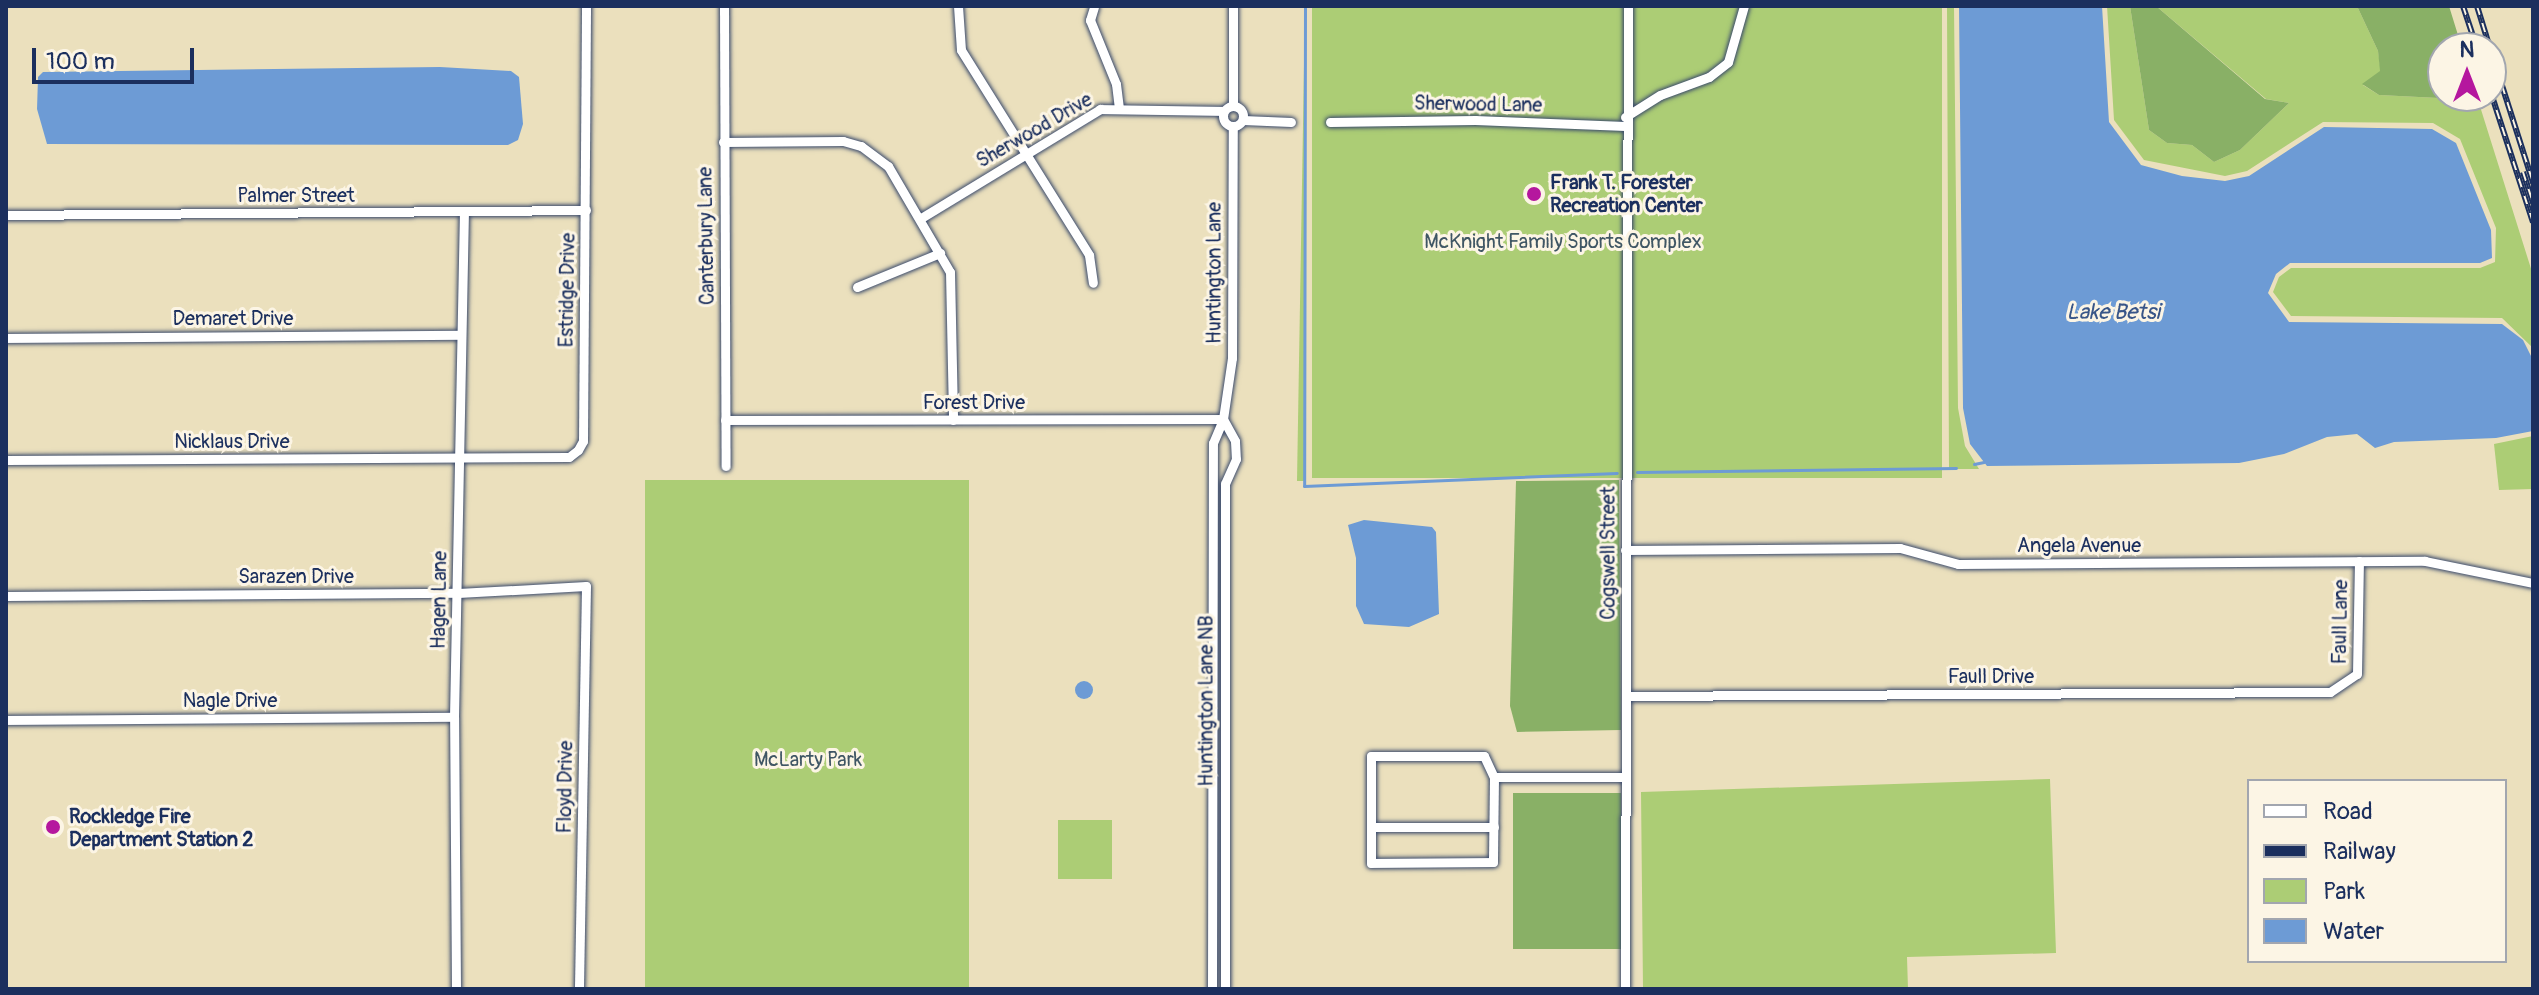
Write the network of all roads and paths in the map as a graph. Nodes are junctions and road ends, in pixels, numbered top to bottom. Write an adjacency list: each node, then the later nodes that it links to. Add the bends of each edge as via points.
1 (586, 6): 18 (street, Estridge Drive)
2 (724, 6): 16 (street, Canterbury Lane)
3 (958, 6): 17 (street, via 961,50)
4 (1233, 6): 8 (street)
5 (1628, 6): 14 (street, Cogswell Street)
6 (1744, 6): 14 (street, via 1728,62 1709,77 1660,95)
7 (1094, 7): 9 (street, via 1090,20 1116,84)
8 (1233, 106): 10 (street); 11 (street)
9 (1119, 107): 10 (street, Sherwood Drive); 17 (street, Sherwood Drive, via 1100,109)
10 (1223, 111): 15 (street, via 1223,120)
11 (1243, 120): 12 (street); 15 (street)
12 (1291, 122)
13 (1330, 122): 14 (street, Sherwood Lane)
14 (1625, 122): 33 (street, Cogswell Street)
15 (1233, 127): 27 (street, Huntington Lane, via 1232,358)
16 (723, 142): 21 (street, via 843,141 861,146 888,166); 28 (street, Canterbury Lane)
17 (1026, 153): 21 (street, Sherwood Drive); 23 (street, via 1089,255)
18 (586, 210): 19 (street, Palmer Street); 30 (street, Estridge Drive, via 583,441 569,457)
19 (464, 211): 20 (street, Palmer Street); 25 (street, Hagen Lane)
20 (6, 215)
21 (921, 218): 22 (street)
22 (940, 253): 24 (street); 29 (street, via 953,286)
23 (1093, 283)
24 (857, 287)
25 (461, 335): 26 (street, Demaret Drive); 30 (street, Hagen Lane)
26 (6, 338)
27 (1223, 419): 29 (street, Forest Drive); 49 (street, Huntington Lane, via 1213,443); 50 (street, Huntington Lane NB, via 1235,441 1236,459 1225,484)
28 (725, 420): 29 (street, Forest Drive); 32 (street, Canterbury Lane)
29 (953, 420)
30 (458, 458): 31 (street, Nicklaus Drive); 37 (street, Hagen Lane)
31 (6, 460)
32 (726, 466)
33 (1625, 550): 34 (street, Angela Avenue, via 1900,548 1958,564); 40 (street, Cogswell Street)
34 (2359, 561): 35 (street, Angela Avenue, via 2434,562); 39 (street, Faull Lane, via 2359,665)
35 (2533, 583)
36 (586, 586): 37 (street, Sarazen Drive); 48 (street, Floyd Drive)
37 (458, 593): 38 (street, Sarazen Drive); 41 (street, Hagen Lane)
38 (6, 596)
39 (2352, 682): 40 (street, Faull Drive, via 2330,692)
40 (1627, 696): 44 (street, Cogswell Street)
41 (454, 717): 42 (street, Nagle Drive); 47 (street, Hagen Lane)
42 (6, 720)
43 (1494, 777): 44 (street); 45 (street, via 1484,756 1371,756); 46 (street)
44 (1626, 777): 51 (street, Cogswell Street)
45 (1371, 827): 46 (street); 46 (street, via 1371,863 1493,862)
46 (1494, 827)
47 (456, 989)
48 (579, 989)
49 (1212, 989)
50 (1225, 989)
51 (1625, 989)

